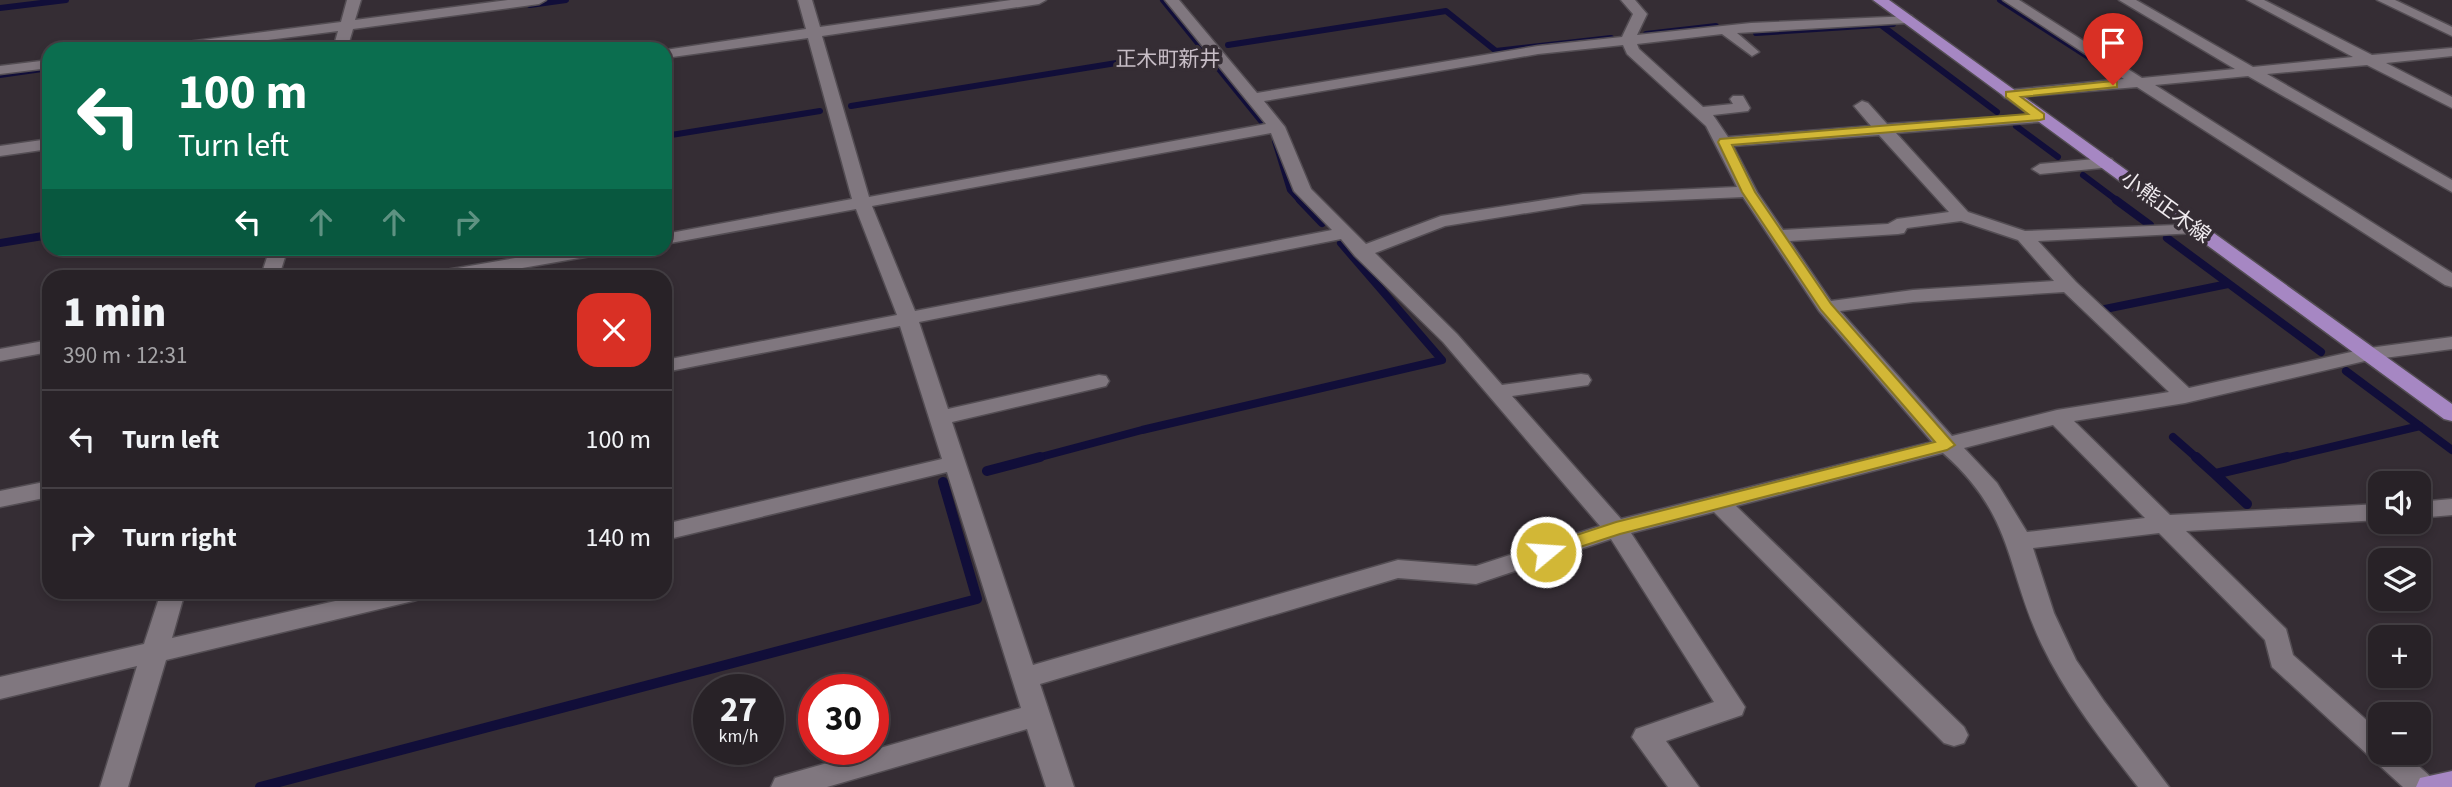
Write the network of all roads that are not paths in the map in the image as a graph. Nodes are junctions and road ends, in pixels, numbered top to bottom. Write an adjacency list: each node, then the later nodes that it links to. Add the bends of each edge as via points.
1 (354, 0): 13 (street)
2 (539, 0): 13 (street)
3 (805, 0): 15 (street)
4 (1039, 0): 15 (street)
5 (1172, 0): 29 (street)
6 (1628, 0): 17 (street, via 1640,14)
7 (1880, 0): 12 (main road, 小熊正木線)
8 (2010, 0): 27 (street)
9 (2126, 0): 26 (street)
10 (2254, 0): 23 (street)
11 (2384, 0): 16 (street)
12 (1907, 19): 14 (street); 28 (main road, 小熊正木線)
13 (347, 26): 18 (street); 19 (street)
14 (1725, 30): 17 (street); 20 (street)
15 (815, 32): 22 (street); 46 (street)
16 (2452, 32)
17 (1628, 39): 29 (street); 33 (street, via 1632,51)
18 (221, 42)
19 (342, 42)
20 (1752, 52)
21 (2452, 52): 23 (street)
22 (672, 53)
23 (2369, 60): 26 (street); 31 (street)
24 (42, 65): 25 (street)
25 (0, 71)
26 (2250, 71): 27 (street); 44 (street)
27 (2139, 82): 28 (street); 56 (street)
28 (2010, 94): 34 (main road, 小熊正木線)
29 (1255, 98): 35 (street)
30 (1738, 99): 33 (street, via 1742,108)
31 (2452, 103)
32 (1862, 106): 36 (street)
33 (1700, 112): 37 (street)
34 (2040, 117): 36 (street); 40 (main road, 小熊正木線)
35 (1277, 127): 46 (street); 49 (street, via 1303,191)
36 (1882, 129): 37 (street); 43 (street)
37 (1724, 142): 45 (street)
38 (42, 145): 39 (street)
39 (0, 151)
40 (2106, 163): 42 (street); 48 (main road, 小熊正木線)
41 (1945, 169): 43 (street)
42 (2040, 169)
43 (1924, 171): 47 (street)
44 (2452, 187)
45 (1748, 192): 50 (street); 53 (street, via 1583,199 1518,209 1441,221)
46 (862, 205): 52 (street); 59 (street)
47 (1962, 216): 50 (street, via 1897,224 1898,229); 51 (street)
48 (2196, 228): 51 (street); 62 (main road, 小熊正木線)
49 (1344, 233): 53 (street); 59 (street)
50 (1776, 236): 58 (street)
51 (2024, 236): 57 (street)
52 (672, 238)
53 (1361, 252): 67 (street, via 1450,338)
54 (562, 256): 55 (street)
55 (481, 270)
56 (2452, 281)
57 (2069, 286): 58 (street); 68 (street)
58 (1826, 307): 72 (street)
59 (908, 319): 64 (street); 71 (street)
60 (2452, 343): 62 (street)
61 (42, 347): 63 (street)
62 (2369, 354): 68 (street); 69 (main road, 小熊正木線)
63 (0, 355)
64 (672, 365)
65 (1581, 380): 67 (street)
66 (1098, 381): 71 (street)
67 (1497, 392): 82 (street)
68 (2185, 396): 70 (street)
69 (2452, 414)
70 (2057, 417): 72 (street); 80 (street)
71 (940, 418): 73 (street)
72 (1947, 445): 76 (street); 83 (street, via 1969,463 2004,508)
73 (955, 463): 81 (street); 87 (street)
74 (42, 490): 75 (street)
75 (0, 499)
76 (1719, 503): 82 (street); 90 (street)
77 (2452, 508): 78 (street)
78 (2431, 509)
79 (2368, 513): 80 (street)
80 (2165, 524): 83 (street); 91 (street, via 2277,636 2281,660)
81 (672, 529)
82 (1616, 529): 87 (street, via 1476,575 1398,569); 97 (street, via 1732,706 1646,737)
83 (2019, 541): 98 (street, via 2045,624 2086,700)
84 (171, 599): 86 (street)
85 (383, 599): 86 (street)
86 (155, 653): 88 (street); 94 (street)
87 (1024, 678): 89 (street)
88 (0, 688)
89 (1036, 715): 95 (street); 96 (street)
90 (1954, 735)
91 (2368, 738)
92 (2398, 765): 99 (street)
93 (2452, 783): 100 (main road)
94 (114, 787)
95 (785, 787)
96 (1059, 787)
97 (1685, 787)
98 (2155, 787)
99 (2422, 787)
100 (2430, 787)

